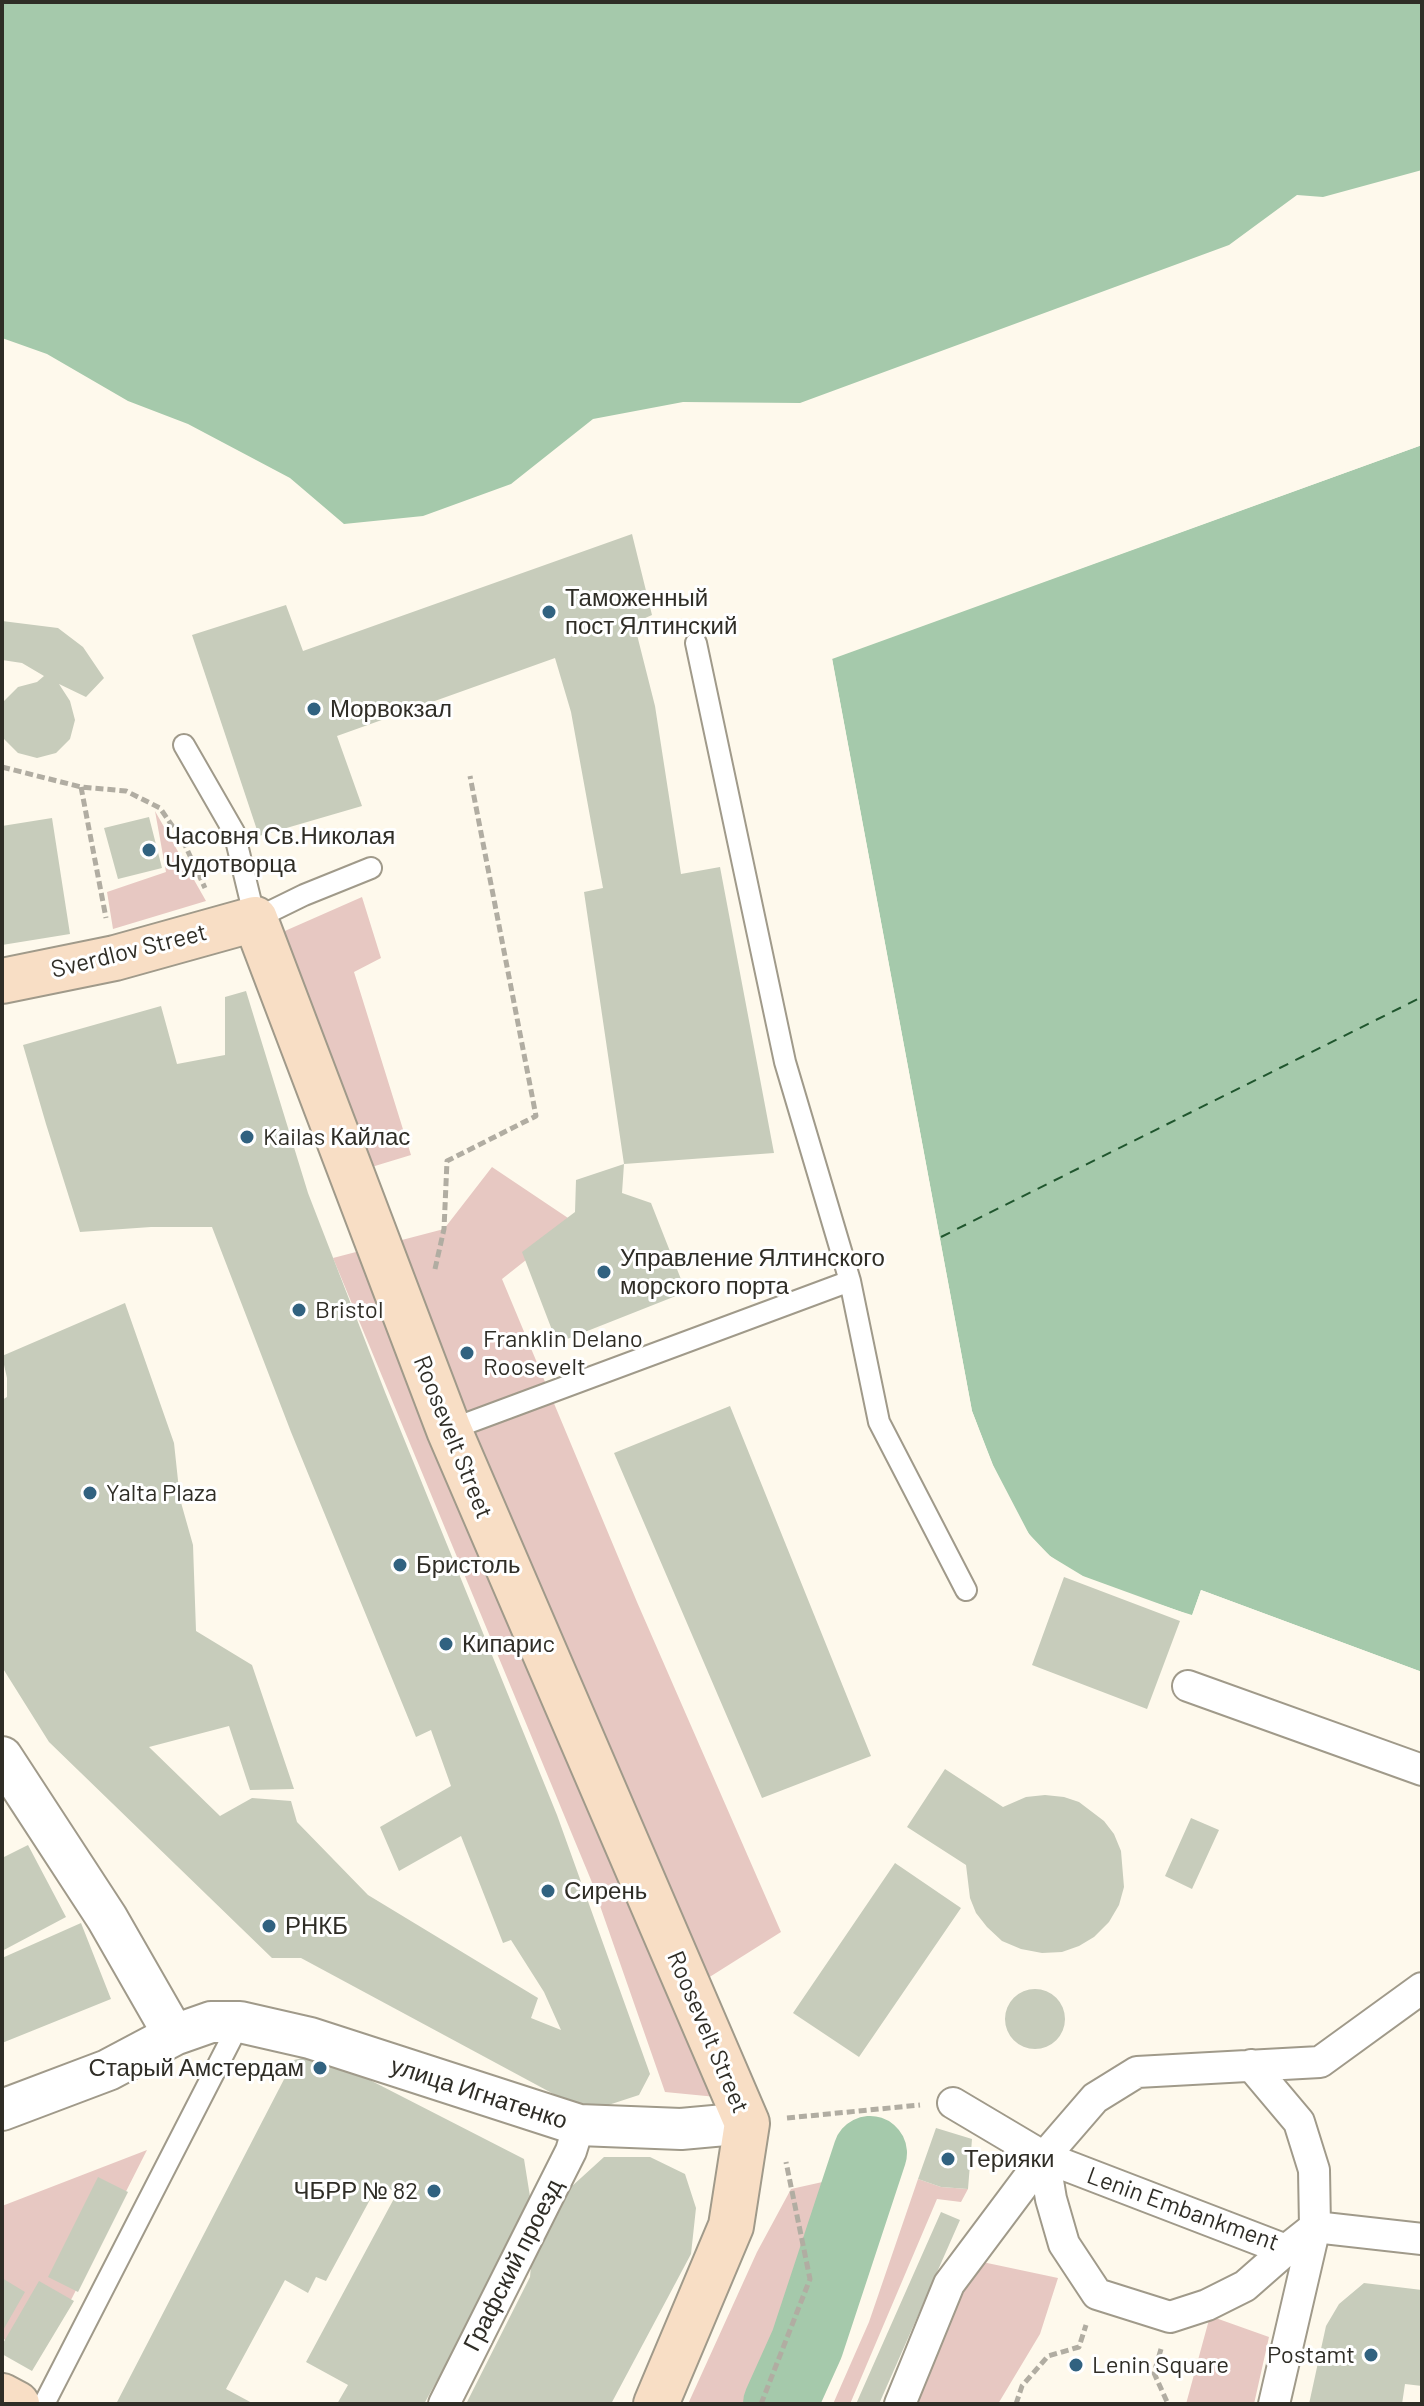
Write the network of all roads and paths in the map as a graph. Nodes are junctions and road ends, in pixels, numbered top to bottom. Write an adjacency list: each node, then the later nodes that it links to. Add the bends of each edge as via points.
1 (696, 643): 11 (lane, via 785,1062)
2 (184, 745): 7 (lane, via 234,832)
3 (2, 767): 5 (path)
4 (470, 776): 10 (path, via 536,1116 447,1161 444,1229)
5 (81, 787): 7 (path, via 126,791 160,808 184,843 213,904); 8 (path)
6 (371, 868): 7 (lane)
7 (242, 923): 8 (main road, Sverdlov Street); 12 (main road, Roosevelt Street)
8 (115, 958): 9 (main road, Sverdlov Street)
9 (2, 981)
10 (434, 1275)
11 (850, 1281): 12 (lane); 13 (lane, via 879,1422)
12 (449, 1430): 23 (main road, Roosevelt Street)
13 (966, 1590)
14 (1188, 1686): 16 (street)
15 (2, 1757): 19 (street, via 107,1918)
16 (1422, 1770)
17 (1422, 1988): 20 (street, via 1320,2062)
18 (240, 2022): 19 (street, улица Игнатенко, via 211,2022); 24 (street, улица Игнатенко, via 310,2038); 34 (lane)
19 (174, 2035): 22 (street, улица Игнатенко, via 108,2070)
20 (1251, 2065): 25 (street, via 1137,2072 1095,2098); 27 (street, via 1299,2122 1314,2170)
21 (953, 2103): 23 (path); 25 (street, Lenin Embankment)
22 (2, 2110)
23 (747, 2123): 24 (street, улица Игнатенко, via 681,2129); 36 (main road, via 731,2226)
24 (579, 2125): 35 (street, Графский проезд, via 571,2151)
25 (1044, 2157): 29 (street, Lenin Embankment); 29 (street, via 1064,2244 1097,2294 1170,2317 1245,2286); 38 (street, via 949,2284)
26 (786, 2161): 37 (path, via 810,2279)
27 (1315, 2227): 28 (street, Lenin Embankment); 29 (street, Lenin Embankment); 41 (street)
28 (1422, 2239)
29 (1286, 2250)
30 (1079, 2347): 39 (path, via 1048,2356 1022,2386)
31 (1154, 2373): 40 (path)
32 (2, 2396): 33 (main road)
33 (17, 2404)
34 (44, 2404)
35 (444, 2404)
36 (656, 2404)
37 (761, 2404)
38 (900, 2404)
39 (1016, 2404)
40 (1168, 2404)
41 (1274, 2404)

